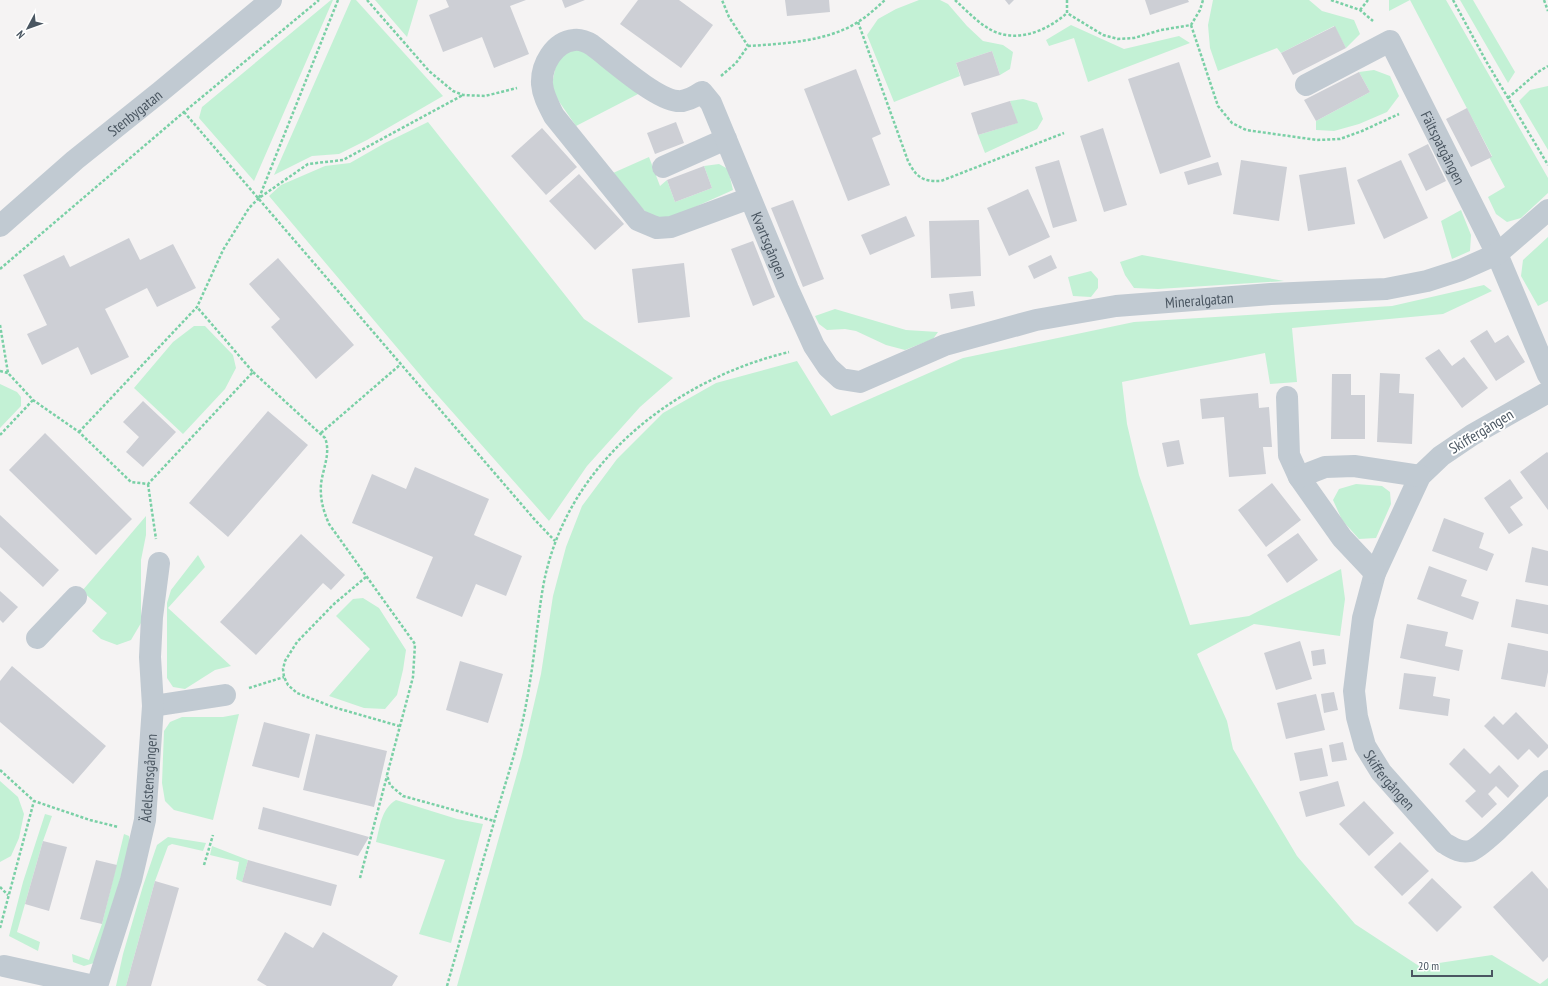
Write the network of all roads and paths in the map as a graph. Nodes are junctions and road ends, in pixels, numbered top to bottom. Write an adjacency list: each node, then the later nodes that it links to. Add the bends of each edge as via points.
1 (271, 0): 36 (street, Stenbygatan, via 75,160)
2 (319, 0): 28 (path)
3 (338, 0): 33 (path)
4 (367, 0): 24 (path, via 430,72 453,91)
5 (722, 0): 20 (path, via 729,17)
6 (885, 0): 17 (path)
7 (955, 0): 16 (path, via 993,31 1011,36 1039,31 1054,24)
8 (1067, 0): 16 (path)
9 (1203, 0): 18 (path)
10 (1331, 0): 14 (path)
11 (1368, 0): 14 (path)
12 (1453, 0): 26 (path)
13 (1544, 0): 15 (path)
14 (1360, 10): 19 (path, via 1377,24)
15 (1548, 11)
16 (1067, 13): 18 (path, via 1103,35 1118,39 1134,38)
17 (858, 22): 20 (path, via 833,33 805,40); 29 (path, via 908,161 921,178 930,182 941,181)
18 (1191, 25): 27 (path, via 1218,106 1232,123 1246,130 1317,140 1340,139 1362,132)
19 (1390, 41): 23 (street); 27 (street, Fältspatgången)
20 (748, 46): 25 (path)
21 (1548, 66): 26 (path)
22 (542, 83): 24 (path, via 485,96); 25 (street, via 545,65 553,51 561,44 574,40 592,45 665,98 677,101); 34 (street, via 554,116 638,220 644,224 657,228 671,227)
23 (1306, 85)
24 (463, 95): 33 (path, via 343,160 308,164)
25 (707, 98): 30 (street, Kvartsgången)
26 (1508, 98): 31 (path)
27 (1421, 103): 37 (street, Fältspatgången)
28 (184, 112): 33 (path); 38 (path)
29 (1064, 133)
30 (726, 139): 32 (street); 34 (street, Kvartsgången)
31 (1548, 165)
32 (663, 167)
33 (260, 198): 39 (path, via 249,208 223,250); 42 (path)
34 (750, 198): 41 (street, Kvartsgången)
35 (1548, 210): 37 (street, Mineralgatan)
36 (0, 226)
37 (1497, 254): 46 (street); 47 (street, Mineralgatan, via 1427,281 1386,289 1271,294 1116,306 1036,320 944,345 860,382)
38 (0, 269)
39 (196, 306): 44 (path); 51 (path)
40 (0, 325): 45 (path)
41 (814, 346): 47 (street, Kvartsgången); 57 (path, via 766,357 738,367 684,393 659,410 616,448 598,469 581,492)
42 (401, 364): 52 (path); 57 (path)
43 (0, 371): 45 (path)
44 (253, 372): 52 (path); 56 (path)
45 (8, 373): 50 (path)
46 (1548, 375)
47 (840, 379)
48 (1548, 392): 54 (street, Skiffergången, via 1472,435 1441,456)
49 (1286, 397): 55 (street, via 1289,455)
50 (33, 400): 51 (path); 53 (path)
51 (79, 432): 56 (path, via 131,482)
52 (321, 434): 60 (path, via 328,452 321,483 322,507 334,532)
53 (0, 435)
54 (1420, 476): 55 (street, via 1354,466 1325,467); 59 (street, Skiffergången)
55 (1298, 477): 59 (street, via 1342,538)
56 (148, 484): 58 (path)
57 (555, 541): 71 (path, via 542,593 520,732)
58 (159, 563): 65 (street, Ädelstensgången, via 150,657)
59 (1375, 574): 69 (street, Skiffergången, via 1363,618 1354,691 1357,718 1365,746 1381,772 1444,843 1457,851 1471,850 1483,842)
60 (366, 577): 63 (path, via 334,604 297,642 285,661); 66 (path, via 415,644 413,677)
61 (76, 597): 62 (street)
62 (38, 638)
63 (284, 677): 64 (path); 66 (path, via 297,693 333,707)
64 (225, 695): 65 (street)
65 (153, 706): 72 (street, Ädelstensgången)
66 (400, 726): 68 (path)
67 (0, 770): 70 (path)
68 (387, 775): 71 (path, via 390,785 403,796); 75 (path)
69 (1548, 781)
70 (34, 800): 72 (path, via 90,820); 77 (path)
71 (494, 821): 82 (path)
72 (142, 833): 81 (street, Ädelstensgången, via 131,880)
73 (212, 835): 74 (path)
74 (204, 865)
75 (360, 878)
76 (0, 887): 77 (path)
77 (8, 895): 78 (path)
78 (0, 928)
79 (4, 966): 80 (street)
80 (94, 986)
81 (97, 986)
82 (447, 986)

